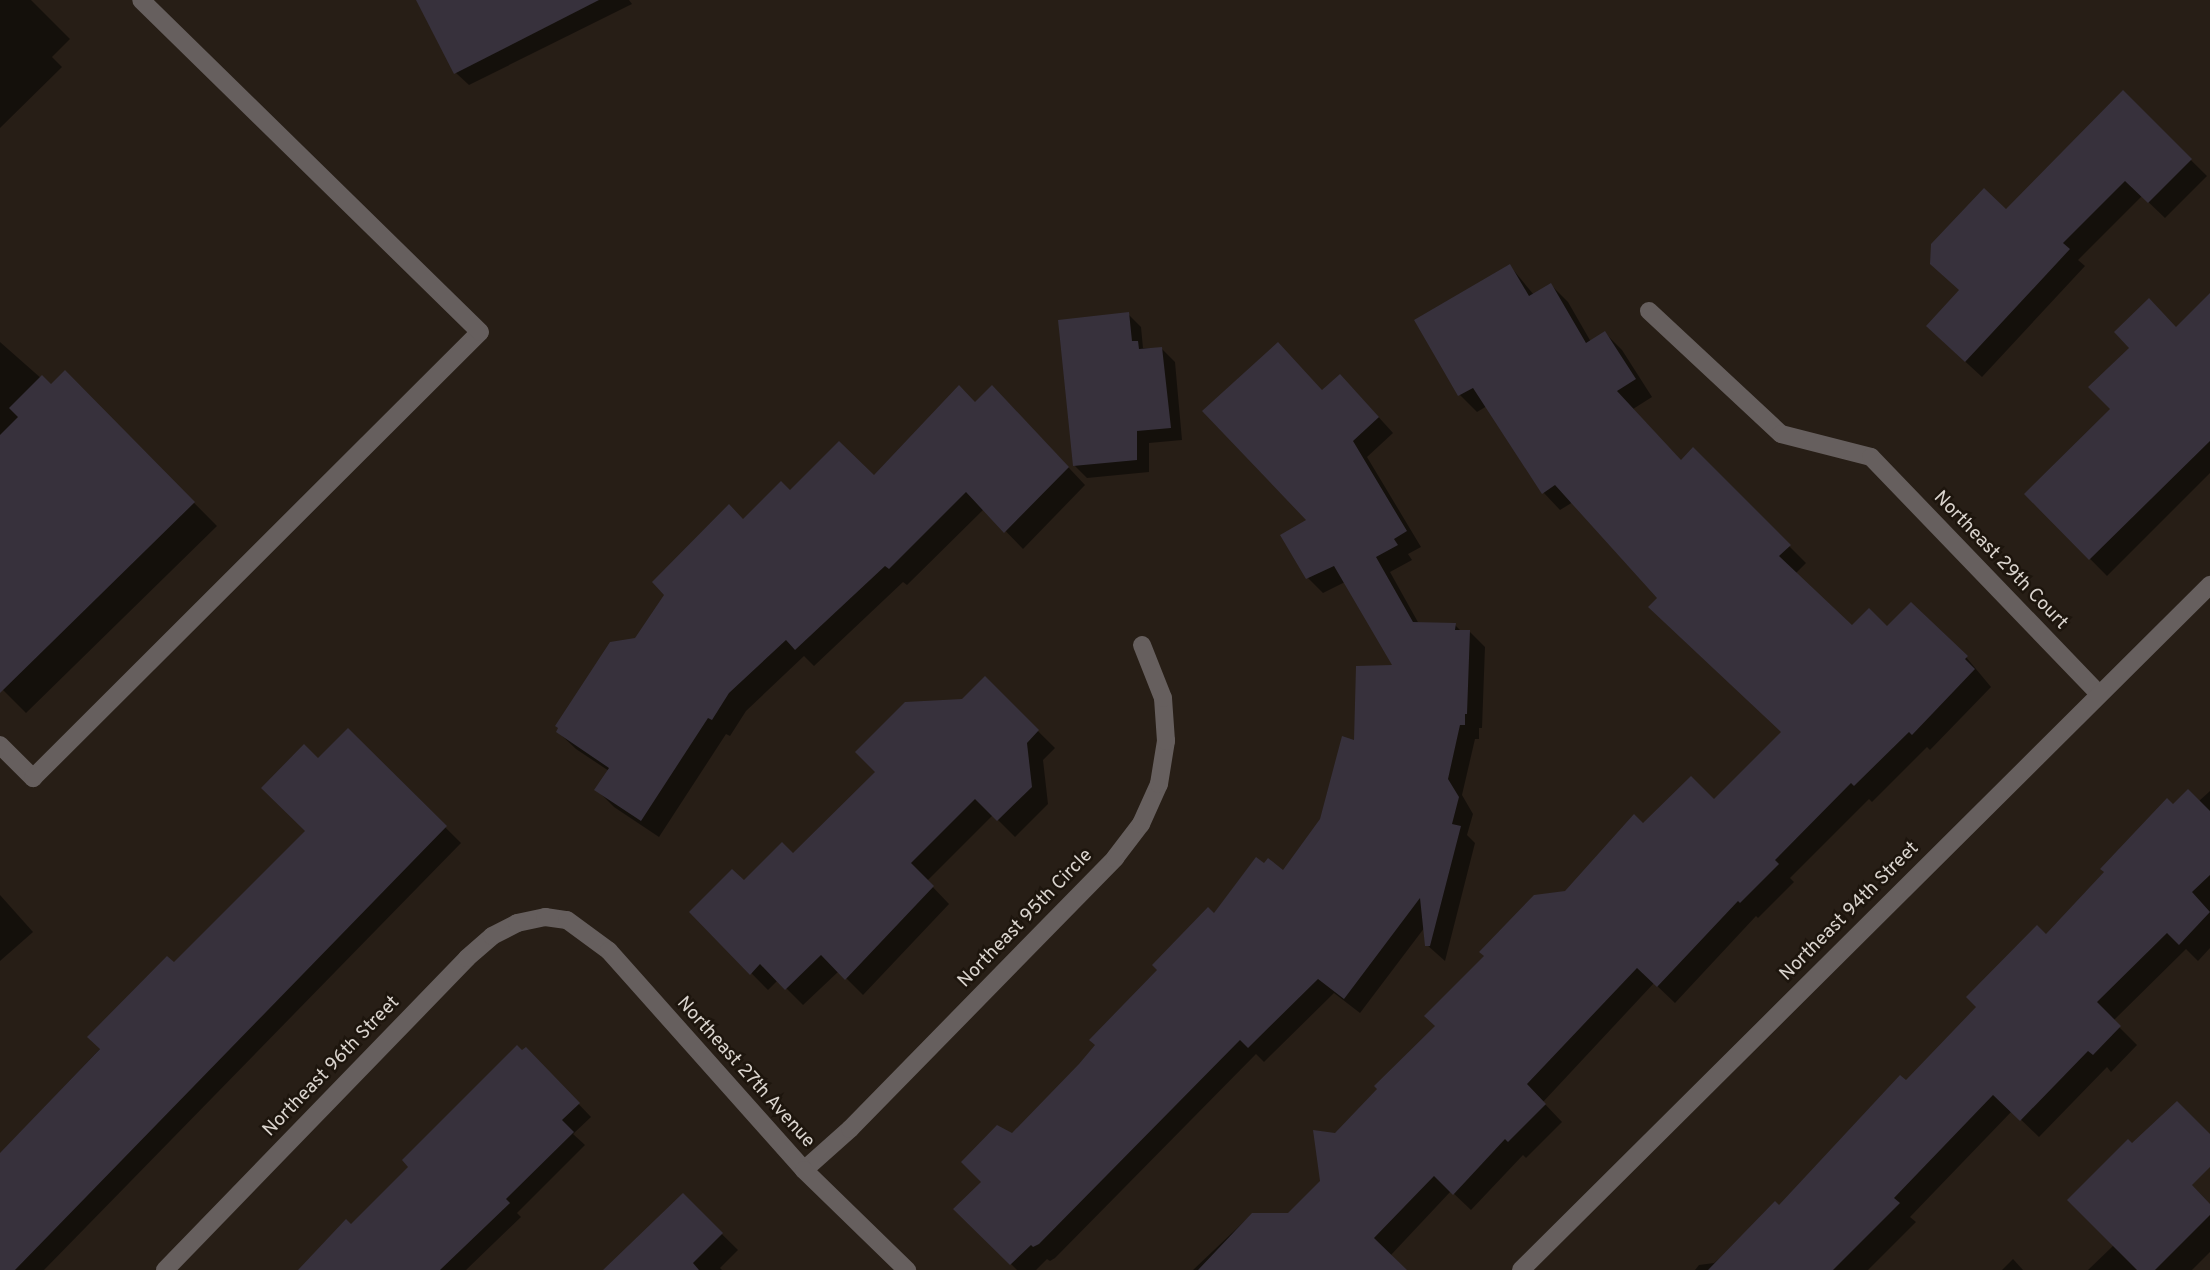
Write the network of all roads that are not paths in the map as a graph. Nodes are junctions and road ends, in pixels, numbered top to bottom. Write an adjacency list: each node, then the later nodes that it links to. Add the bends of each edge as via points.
1 (142, 0): 6 (street, via 480,332 33,778)
2 (1649, 311): 5 (street, Northeast 29th Court, via 1781,434 1871,457)
3 (2210, 584): 5 (street, Northeast 94th Street)
4 (1142, 645): 8 (street, Northeast 95th Circle, via 1163,698 1166,741 1159,784 1141,824 1096,877)
5 (2098, 694): 11 (street, Northeast 94th Street)
6 (0, 746)
7 (545, 917): 8 (street, Northeast 27th Avenue, via 567,920 608,951); 9 (street, Northeast 96th Street, via 517,923 492,936 467,958)
8 (804, 1171): 10 (street, Northeast 27th Avenue)
9 (165, 1270)
10 (907, 1270)
11 (1521, 1270)

